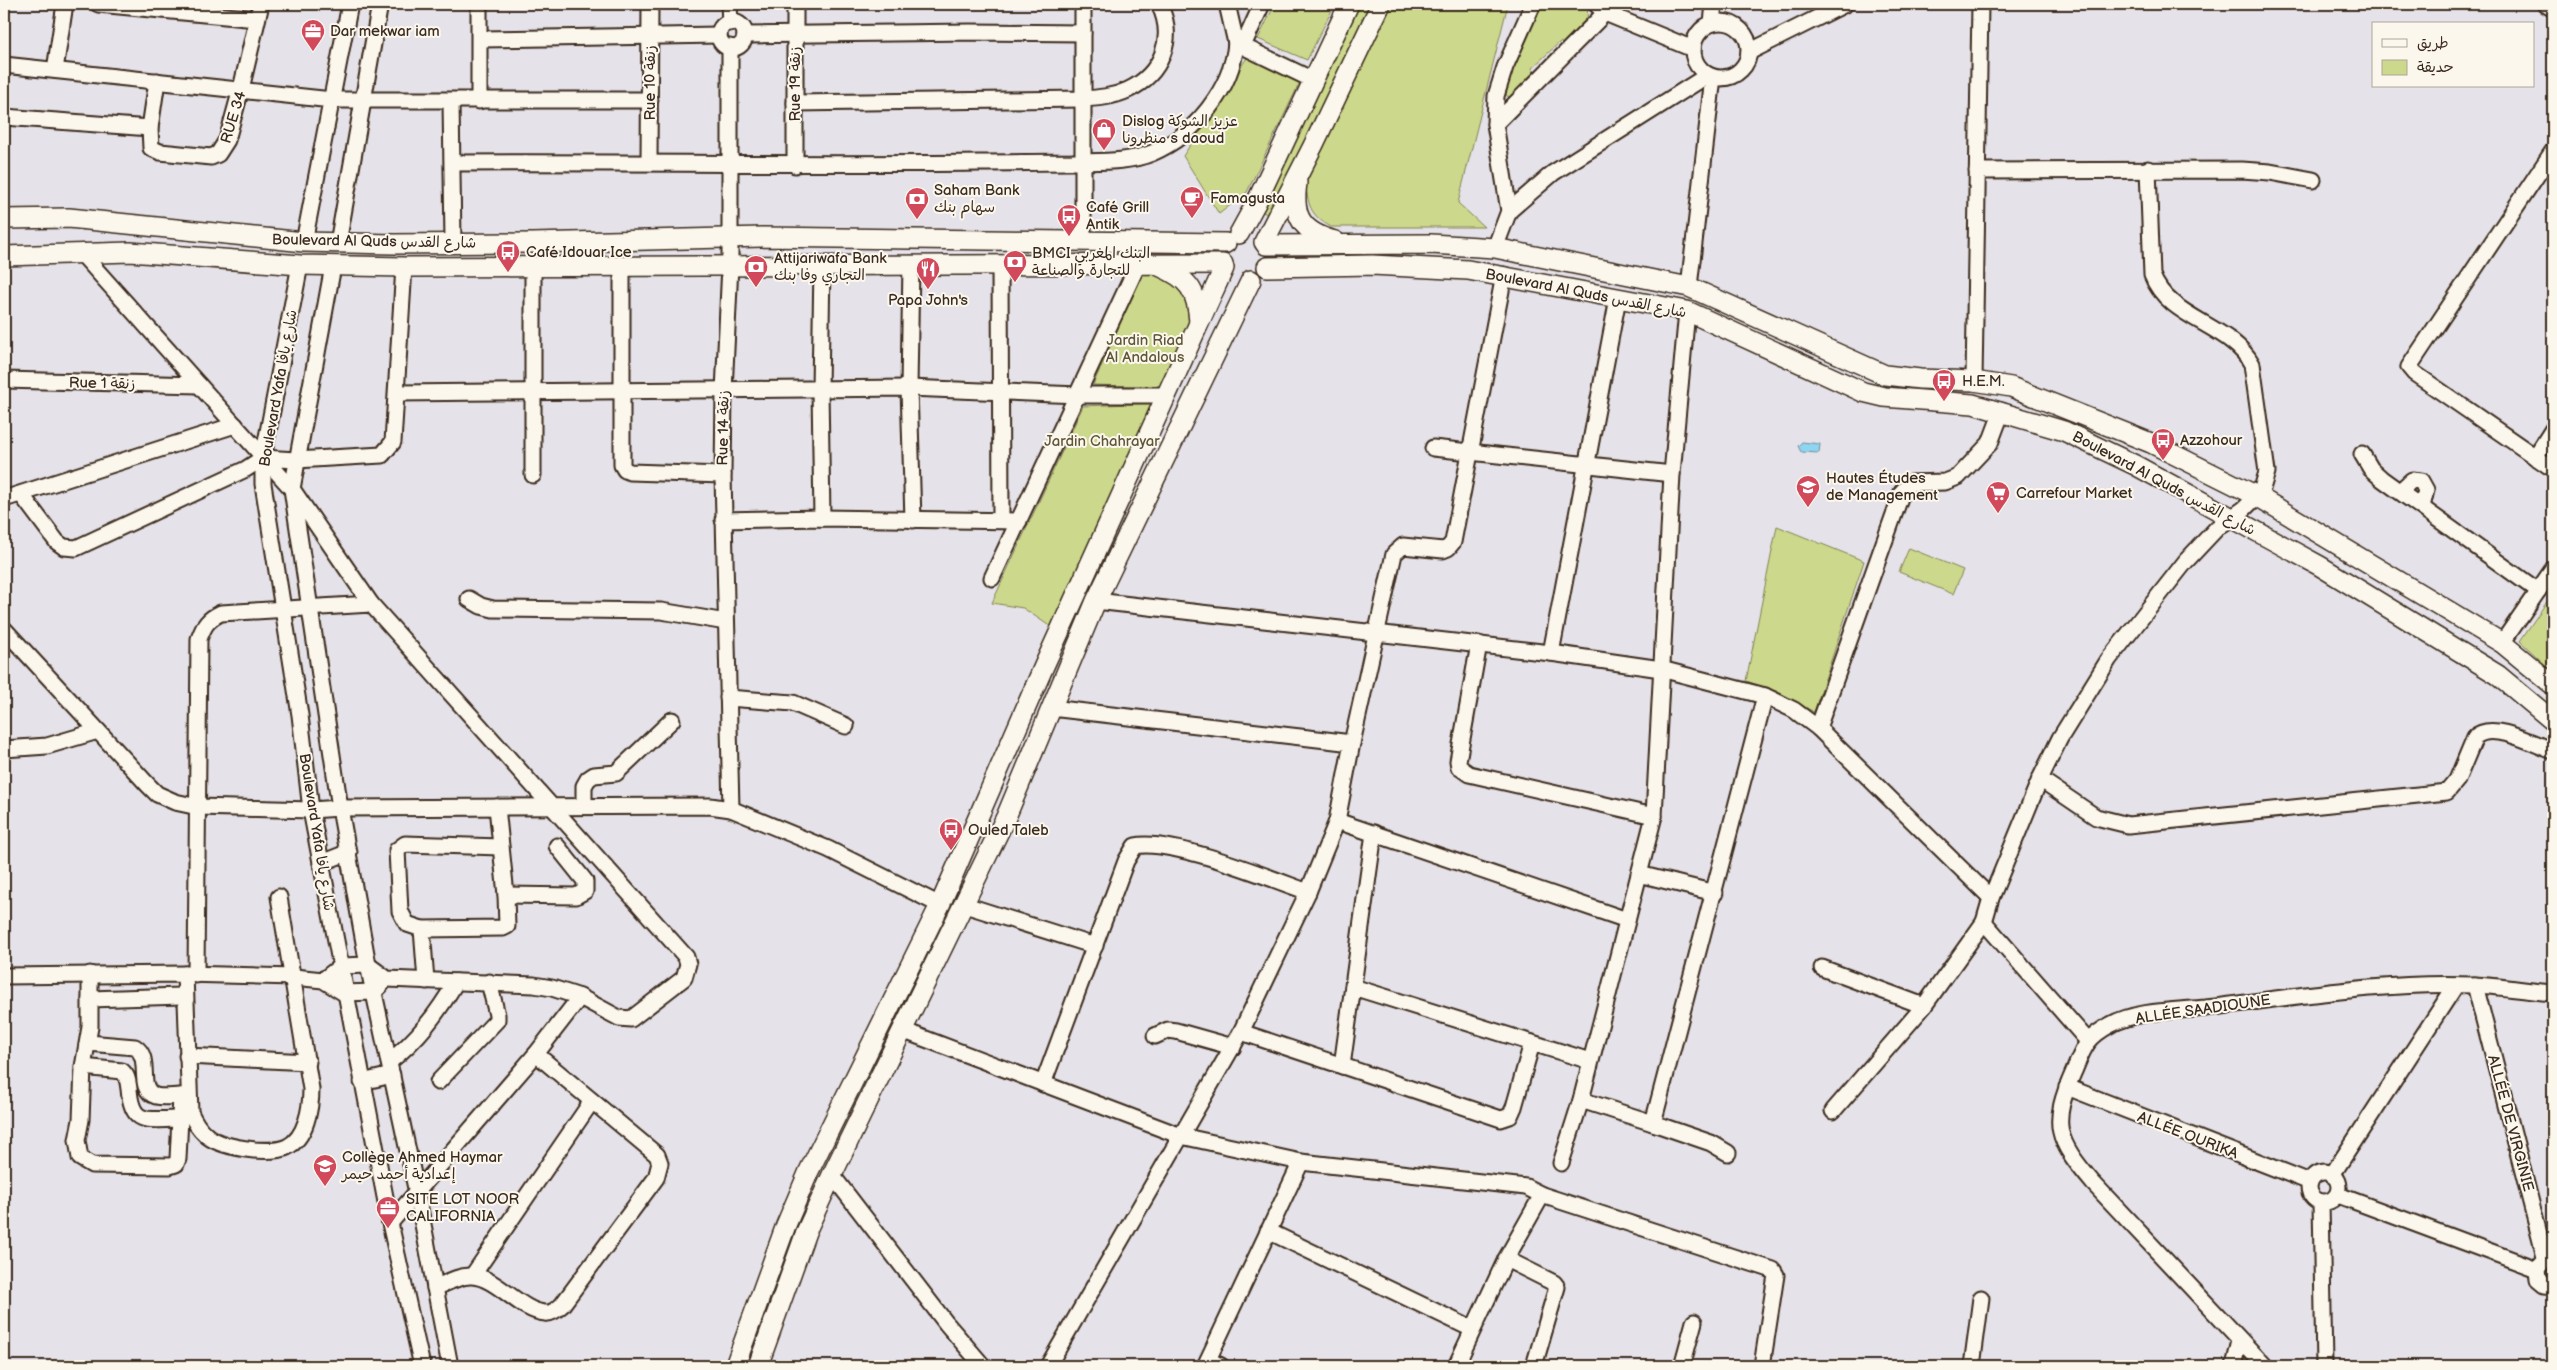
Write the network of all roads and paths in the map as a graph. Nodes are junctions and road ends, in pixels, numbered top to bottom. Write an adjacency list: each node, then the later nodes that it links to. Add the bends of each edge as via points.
1 (65, 4): 37 (street)
2 (98, 4): 23 (street)
3 (261, 4): 23 (street, RUE 34)
4 (350, 4): 43 (street)
5 (380, 4): 45 (street)
6 (479, 4): 31 (street)
7 (650, 4): 27 (street, Rue 10 زنقة)
8 (729, 4): 24 (street)
9 (795, 4): 26 (street, Rue 19 زنقة)
10 (1084, 4): 28 (street)
11 (1159, 4): 42 (street, via 1168,38 1157,66 1127,90 1106,97)
12 (1227, 4): 32 (street)
13 (1262, 4): 32 (street)
14 (1349, 4): 39 (main road)
15 (1381, 4): 60 (main road)
16 (1533, 4): 50 (street, via 1500,81)
17 (1714, 4): 25 (street)
18 (1845, 4): 35 (street)
19 (1980, 4): 59 (street)
20 (2545, 4): 22 (street)
21 (1600, 8): 34 (street); 50 (street)
22 (2553, 9)
23 (257, 19): 41 (street, RUE 34)
24 (730, 22): 29 (street, via 724,25); 30 (street, via 740,25)
25 (1712, 23): 34 (street, via 1695,37); 35 (street, via 1730,23 1738,27 1744,34)
26 (795, 33): 28 (street); 30 (street); 48 (street, Rue 19 زنقة)
27 (650, 34): 29 (street); 31 (street); 44 (street, Rue 10 زنقة)
28 (1083, 34): 42 (street)
29 (719, 35): 33 (street)
30 (744, 35): 33 (street, via 740,44)
31 (480, 39): 47 (street)
32 (1239, 44): 39 (street); 54 (street, via 1232,67 1216,98 1183,134 1151,154)
33 (730, 47): 56 (street, Rue 14 زنقة)
34 (1693, 49): 38 (street, via 1695,62)
35 (1749, 52): 38 (street, via 1742,68 1735,74 1727,78)
36 (4, 66): 37 (street)
37 (55, 70): 40 (street)
38 (1710, 76): 62 (street, via 1553,174); 89 (street)
39 (1313, 80): 65 (main road, via 1256,202)
40 (157, 81): 41 (street); 51 (street, RUE 34)
41 (242, 89): 43 (street); 51 (street, RUE 34, via 227,140 218,154 211,157 160,152 150,145)
42 (1082, 99): 48 (street); 54 (street)
43 (332, 100): 45 (street); 66 (street)
44 (650, 100): 47 (street); 53 (street, Rue 10 زنقة)
45 (362, 101): 46 (street); 68 (street)
46 (452, 101): 47 (street); 55 (street)
47 (479, 101)
48 (795, 103): 57 (street, Rue 19 زنقة)
49 (4, 116): 51 (street)
50 (1495, 124): 62 (street)
51 (150, 128)
52 (2553, 151): 111 (street, via 2410,367 2414,373)
53 (649, 162): 55 (street); 56 (street)
54 (1083, 162): 57 (street); 67 (street)
55 (453, 163): 70 (street)
56 (730, 163): 57 (street); 64 (street, Rue 14 زنقة)
57 (795, 165)
58 (2148, 169): 59 (street); 61 (street, via 2260,172); 123 (street, via 2152,275 2158,290 2243,350 2252,364 2267,472)
59 (1977, 170): 94 (street)
60 (1298, 176): 69 (main road); 71 (main road, via 1295,198 1302,222 1318,236)
61 (2313, 180)
62 (1509, 211): 72 (street)
63 (4, 219): 66 (main road, Boulevard Al Quds شارع القدس, via 69,218)
64 (730, 239): 67 (main road, Boulevard Al Quds شارع القدس); 70 (main road, Boulevard Al Quds شارع القدس); 80 (street, Rue 14 زنقة)
65 (1232, 239): 67 (main road, Boulevard Al Quds شارع القدس); 69 (main road, via 1252,234); 84 (main road, via 1222,255)
66 (304, 242): 68 (main road, Boulevard Al Quds شارع القدس)
67 (1083, 242)
68 (338, 243): 70 (main road, Boulevard Al Quds شارع القدس)
69 (1265, 243): 71 (main road, Boulevard Al Quds شارع القدس); 86 (main road, via 1269,256)
70 (453, 244)
71 (1351, 245): 72 (main road, Boulevard Al Quds شارع القدس, via 1431,244)
72 (1495, 248): 89 (main road, Boulevard Al Quds شارع القدس)
73 (82, 254): 74 (main road, Boulevard Al Quds شارع القدس); 78 (main road, Boulevard Al Quds شارع القدس, via 130,252); 95 (street)
74 (4, 256)
75 (910, 264): 76 (main road, Boulevard Al Quds شارع القدس); 81 (main road, Boulevard Al Quds شارع القدس); 96 (street)
76 (1000, 264): 77 (main road, Boulevard Al Quds شارع القدس); 100 (street)
77 (1147, 264): 84 (main road, Boulevard Al Quds شارع القدس); 92 (main road, via 1182,278 1192,289 1198,303); 103 (street)
78 (300, 265): 82 (main road, Boulevard Al Quds شارع القدس); 112 (street, Boulevard Yafa شارع يافا)
79 (622, 265): 80 (main road, Boulevard Al Quds شارع القدس); 83 (main road, Boulevard Al Quds شارع القدس); 98 (street)
80 (730, 265): 81 (main road, Boulevard Al Quds شارع القدس); 99 (street, Rue 14 زنقة)
81 (822, 265): 97 (street)
82 (333, 266): 85 (main road, Boulevard Al Quds شارع القدس); 113 (street, Boulevard Yafa شارع يافا)
83 (533, 266): 85 (main road, Boulevard Al Quds شارع القدس); 102 (street)
84 (1224, 266): 88 (main road, via 1238,279); 92 (main road)
85 (404, 267): 101 (street)
86 (1267, 267): 87 (main road, Boulevard Al Quds شارع القدس, via 1426,266); 88 (main road)
87 (1504, 275): 90 (main road, Boulevard Al Quds شارع القدس); 109 (street)
88 (1251, 280): 136 (main road)
89 (1689, 287): 94 (main road, Boulevard Al Quds شارع القدس, via 1885,375 1920,380)
90 (1618, 298): 91 (main road, Boulevard Al Quds شارع القدس); 114 (street)
91 (1687, 311): 105 (main road, Boulevard Al Quds شارع القدس, via 1862,392 1884,397 1973,404); 116 (street)
92 (1199, 324): 104 (main road)
93 (4, 380): 95 (street, Rue 1 زنقة)
94 (1974, 381): 123 (main road, Boulevard Al Quds شارع القدس, via 2011,387 2077,413 2151,443)
95 (199, 385): 106 (street)
96 (909, 388): 97 (street); 100 (street); 129 (street)
97 (820, 389): 99 (street); 126 (street)
98 (622, 390): 99 (street); 102 (street); 118 (street, via 622,465 625,470)
99 (724, 391): 118 (street, Rue 14 زنقة)
100 (1000, 392): 103 (street); 130 (street)
101 (397, 393): 102 (street); 113 (street, via 393,442 382,455)
102 (532, 393): 117 (street)
103 (1079, 395): 104 (street); 131 (street)
104 (1168, 395): 182 (main road)
105 (2002, 411): 127 (main road, Boulevard Al Quds شارع القدس, via 2064,431 2135,465); 156 (street, via 1990,443 1958,477 1945,482 1906,486)
106 (231, 422): 112 (street); 120 (street); 122 (street)
107 (2553, 429): 111 (street)
108 (1433, 448): 109 (street)
109 (1472, 452): 114 (street); 142 (street, via 1453,542 1443,550 1404,546 1397,551)
110 (2362, 454): 121 (street, via 2377,474)
111 (2535, 457): 115 (street)
112 (263, 458): 113 (street); 119 (street); 122 (street, via 246,469 76,548 64,547 57,542); 139 (street, Boulevard Yafa شارع يافا, via 263,484)
113 (296, 460): 119 (street, Boulevard Yafa شارع يافا)
114 (1587, 464): 116 (street); 145 (street)
115 (2553, 469)
116 (1672, 474): 146 (street)
117 (533, 475)
118 (723, 475): 128 (street, Rue 14 زنقة)
119 (292, 489): 137 (street); 138 (street, Boulevard Yafa شارع يافا)
120 (4, 491)
121 (2400, 491): 125 (street); 125 (street, via 2412,480 2421,481 2426,490)
122 (21, 494): 124 (street)
123 (2258, 496): 127 (street); 143 (main road, Boulevard Al Quds شارع القدس)
124 (4, 499)
125 (2422, 507): 134 (street)
126 (822, 518): 128 (street); 129 (street)
127 (2231, 518): 154 (main road, Boulevard Al Quds شارع القدس, via 2320,566 2498,675); 161 (street, via 2186,561 2123,638 2083,699)
128 (723, 520): 140 (street, Rue 14 زنقة)
129 (913, 520): 130 (street)
130 (1001, 520): 131 (street)
131 (1019, 521): 133 (street)
132 (2553, 569): 134 (street)
133 (992, 578)
134 (2538, 591): 143 (street)
135 (469, 599): 140 (street, via 493,609 661,611)
136 (1096, 601): 142 (street); 151 (main road)
137 (371, 604): 138 (street); 162 (street)
138 (309, 609): 139 (street); 150 (street, Boulevard Yafa شارع يافا)
139 (282, 610): 152 (street, Boulevard Yafa شارع يافا); 164 (street, via 221,613 204,625 199,639)
140 (726, 622): 149 (street, Rue 14 زنقة)
141 (4, 629): 157 (street)
142 (1378, 633): 144 (street); 158 (street)
143 (2502, 643): 147 (main road, Boulevard Al Quds شارع القدس)
144 (1479, 644): 145 (street); 169 (street, via 1459,767 1469,774)
145 (1550, 652): 146 (street)
146 (1661, 669): 148 (street); 169 (street)
147 (2553, 685)
148 (1765, 696): 156 (street, via 1794,710); 178 (street)
149 (728, 698): 155 (street, via 793,703); 167 (street, Rue 14 زنقة)
150 (325, 708): 152 (street); 166 (street, Boulevard Yafa شارع يافا)
151 (1051, 708): 158 (street); 183 (main road)
152 (300, 715): 168 (street, Boulevard Yafa شارع يافا)
153 (672, 720): 163 (street, via 616,773 594,775 588,779 584,786)
154 (2553, 721)
155 (846, 726)
156 (1818, 728): 181 (street)
157 (98, 731): 159 (street, via 47,746); 164 (street, via 157,794)
158 (1352, 743): 170 (street)
159 (4, 749)
160 (2553, 751): 161 (street, via 2488,731 2475,737 2457,780 2447,792 2128,825 2096,817)
161 (2040, 779): 181 (street)
162 (552, 806): 163 (street); 165 (street); 207 (street, via 686,957 688,964 684,978 632,1019 619,1018)
163 (584, 806): 167 (street, via 710,806)
164 (198, 807): 168 (street); 192 (street)
165 (496, 807): 166 (street); 173 (street)
166 (340, 808): 168 (street); 174 (street, Boulevard Yafa شارع يافا)
167 (730, 809): 182 (street, via 828,849)
168 (311, 810): 175 (street, Boulevard Yafa شارع يافا)
169 (1654, 816): 176 (street)
170 (1337, 820): 171 (street); 177 (street)
171 (1374, 832): 184 (street); 202 (street)
172 (557, 846): 179 (street, via 585,881 585,891 576,896)
173 (500, 847): 179 (street); 186 (street, via 405,844 397,850 400,912 407,924)
174 (349, 852): 175 (street); 188 (street, Boulevard Yafa شارع يافا)
175 (321, 863): 189 (street, Boulevard Yafa شارع يافا)
176 (1639, 874): 178 (street); 184 (street)
177 (1308, 892): 187 (street, via 1162,845 1147,843 1135,846 1126,861); 211 (street)
178 (1715, 893): 233 (street)
179 (506, 895): 186 (street, via 508,923 503,928)
180 (279, 897): 194 (street)
181 (1991, 898): 185 (street)
182 (940, 904): 259 (main road, via 809,1172 786,1225)
183 (965, 905): 187 (street); 210 (main road)
184 (1627, 920): 219 (street)
185 (1984, 922): 209 (street); 213 (street)
186 (422, 929): 197 (street)
187 (1095, 946): 226 (street)
188 (368, 965): 189 (street); 195 (street); 203 (street, Boulevard Yafa شارع يافا)
189 (341, 966): 196 (street); 204 (street, Boulevard Yafa شارع يافا)
190 (1822, 968): 209 (street)
191 (90, 974): 192 (street); 193 (street); 208 (street)
192 (188, 974): 194 (street); 206 (street); 218 (street)
193 (4, 976)
194 (294, 977): 196 (street); 220 (street)
195 (387, 979): 197 (street); 203 (street)
196 (323, 980): 204 (street)
197 (426, 981): 198 (street)
198 (456, 982): 199 (street); 223 (street, via 430,1023)
199 (489, 982): 207 (street, via 552,988); 225 (street, via 497,1020)
200 (2456, 985): 201 (street, ALLÉE SAADIOUNE); 213 (street, ALLÉE SAADIOUNE, via 2363,989 2148,1014 2111,1024); 239 (street)
201 (2475, 985): 205 (street, ALLÉE SAADIOUNE); 248 (street, ALLÉE DE VIRGINIE)
202 (1353, 987): 215 (street); 221 (street)
203 (374, 992): 204 (street); 223 (street, Boulevard Yafa شارع يافا)
204 (344, 993): 224 (street, Boulevard Yafa شارع يافا)
205 (2553, 993)
206 (181, 996): 208 (street); 228 (street)
207 (580, 997): 217 (street)
208 (90, 999): 214 (street)
209 (1924, 1006): 231 (street)
210 (902, 1030): 226 (street); 238 (main road)
211 (1242, 1032): 216 (street); 221 (street)
212 (1155, 1036): 216 (street, via 1168,1030 1176,1031)
213 (2087, 1040): 227 (street)
214 (88, 1043): 222 (street); 228 (street, via 135,1047 144,1056 145,1085 150,1092 160,1096)
215 (1532, 1043): 219 (street); 221 (street, via 1514,1107 1510,1116 1501,1119)
216 (1233, 1047): 234 (street)
217 (536, 1054): 229 (street); 241 (street)
218 (187, 1056): 220 (street); 220 (street, via 190,1112 206,1136 219,1142 271,1151 288,1147 304,1124 311,1105)
219 (1590, 1061): 230 (street)
220 (308, 1062)
221 (1342, 1066)
222 (83, 1067): 232 (street, via 122,1071 127,1078 131,1108 139,1116); 232 (street, via 77,1147 85,1163 173,1165 178,1159)
223 (390, 1069): 224 (street); 241 (street, Boulevard Yafa شارع يافا)
224 (362, 1082): 245 (street, Boulevard Yafa شارع يافا)
225 (438, 1082)
226 (1043, 1084): 234 (street)
227 (2067, 1087): 240 (street, ALLÉE OURIKA); 255 (street, via 2059,1113 2059,1126 2071,1156 2092,1183)
228 (181, 1096): 232 (street)
229 (592, 1100): 249 (street); 249 (street, via 657,1155 660,1163 656,1178 562,1305 553,1312 534,1310)
230 (1581, 1100): 233 (street); 237 (street)
231 (1833, 1111)
232 (180, 1119)
233 (1653, 1123): 235 (street, via 1711,1143)
234 (1181, 1136): 236 (street); 262 (street)
235 (1728, 1153)
236 (1301, 1162): 242 (street, via 1526,1187); 246 (street)
237 (1561, 1163)
238 (832, 1175): 260 (main road, via 803,1240); 261 (street)
239 (2332, 1175): 240 (street, via 2322,1172); 243 (street, via 2339,1183)
240 (2310, 1182): 244 (street, via 2311,1194)
241 (417, 1193): 245 (street); 250 (street, Boulevard Yafa شارع يافا)
242 (1542, 1195): 247 (street); 266 (street, via 1773,1270 1776,1275)
243 (2338, 1195): 244 (street, via 2328,1202); 248 (street)
244 (2321, 1202): 270 (street)
245 (390, 1223): 257 (street, Boulevard Yafa شارع يافا)
246 (1268, 1231): 254 (street); 256 (street)
247 (1506, 1259): 254 (street); 264 (street, via 1557,1287)
248 (2546, 1264): 251 (street, via 2538,1280)
249 (473, 1275): 250 (street)
250 (435, 1288): 258 (street, Boulevard Yafa شارع يافا)
251 (2553, 1288)
252 (1981, 1298): 267 (street)
253 (1694, 1322): 265 (street)
254 (1472, 1329): 263 (street)
255 (2240, 1341): 268 (street); 269 (street)
256 (1211, 1364)
257 (422, 1366)
258 (450, 1366)
259 (735, 1366)
260 (758, 1366)
261 (983, 1366)
262 (1048, 1366)
263 (1456, 1366)
264 (1534, 1366)
265 (1682, 1366)
266 (1762, 1366)
267 (1972, 1366)
268 (2234, 1366)
269 (2265, 1366)
270 (2324, 1366)

